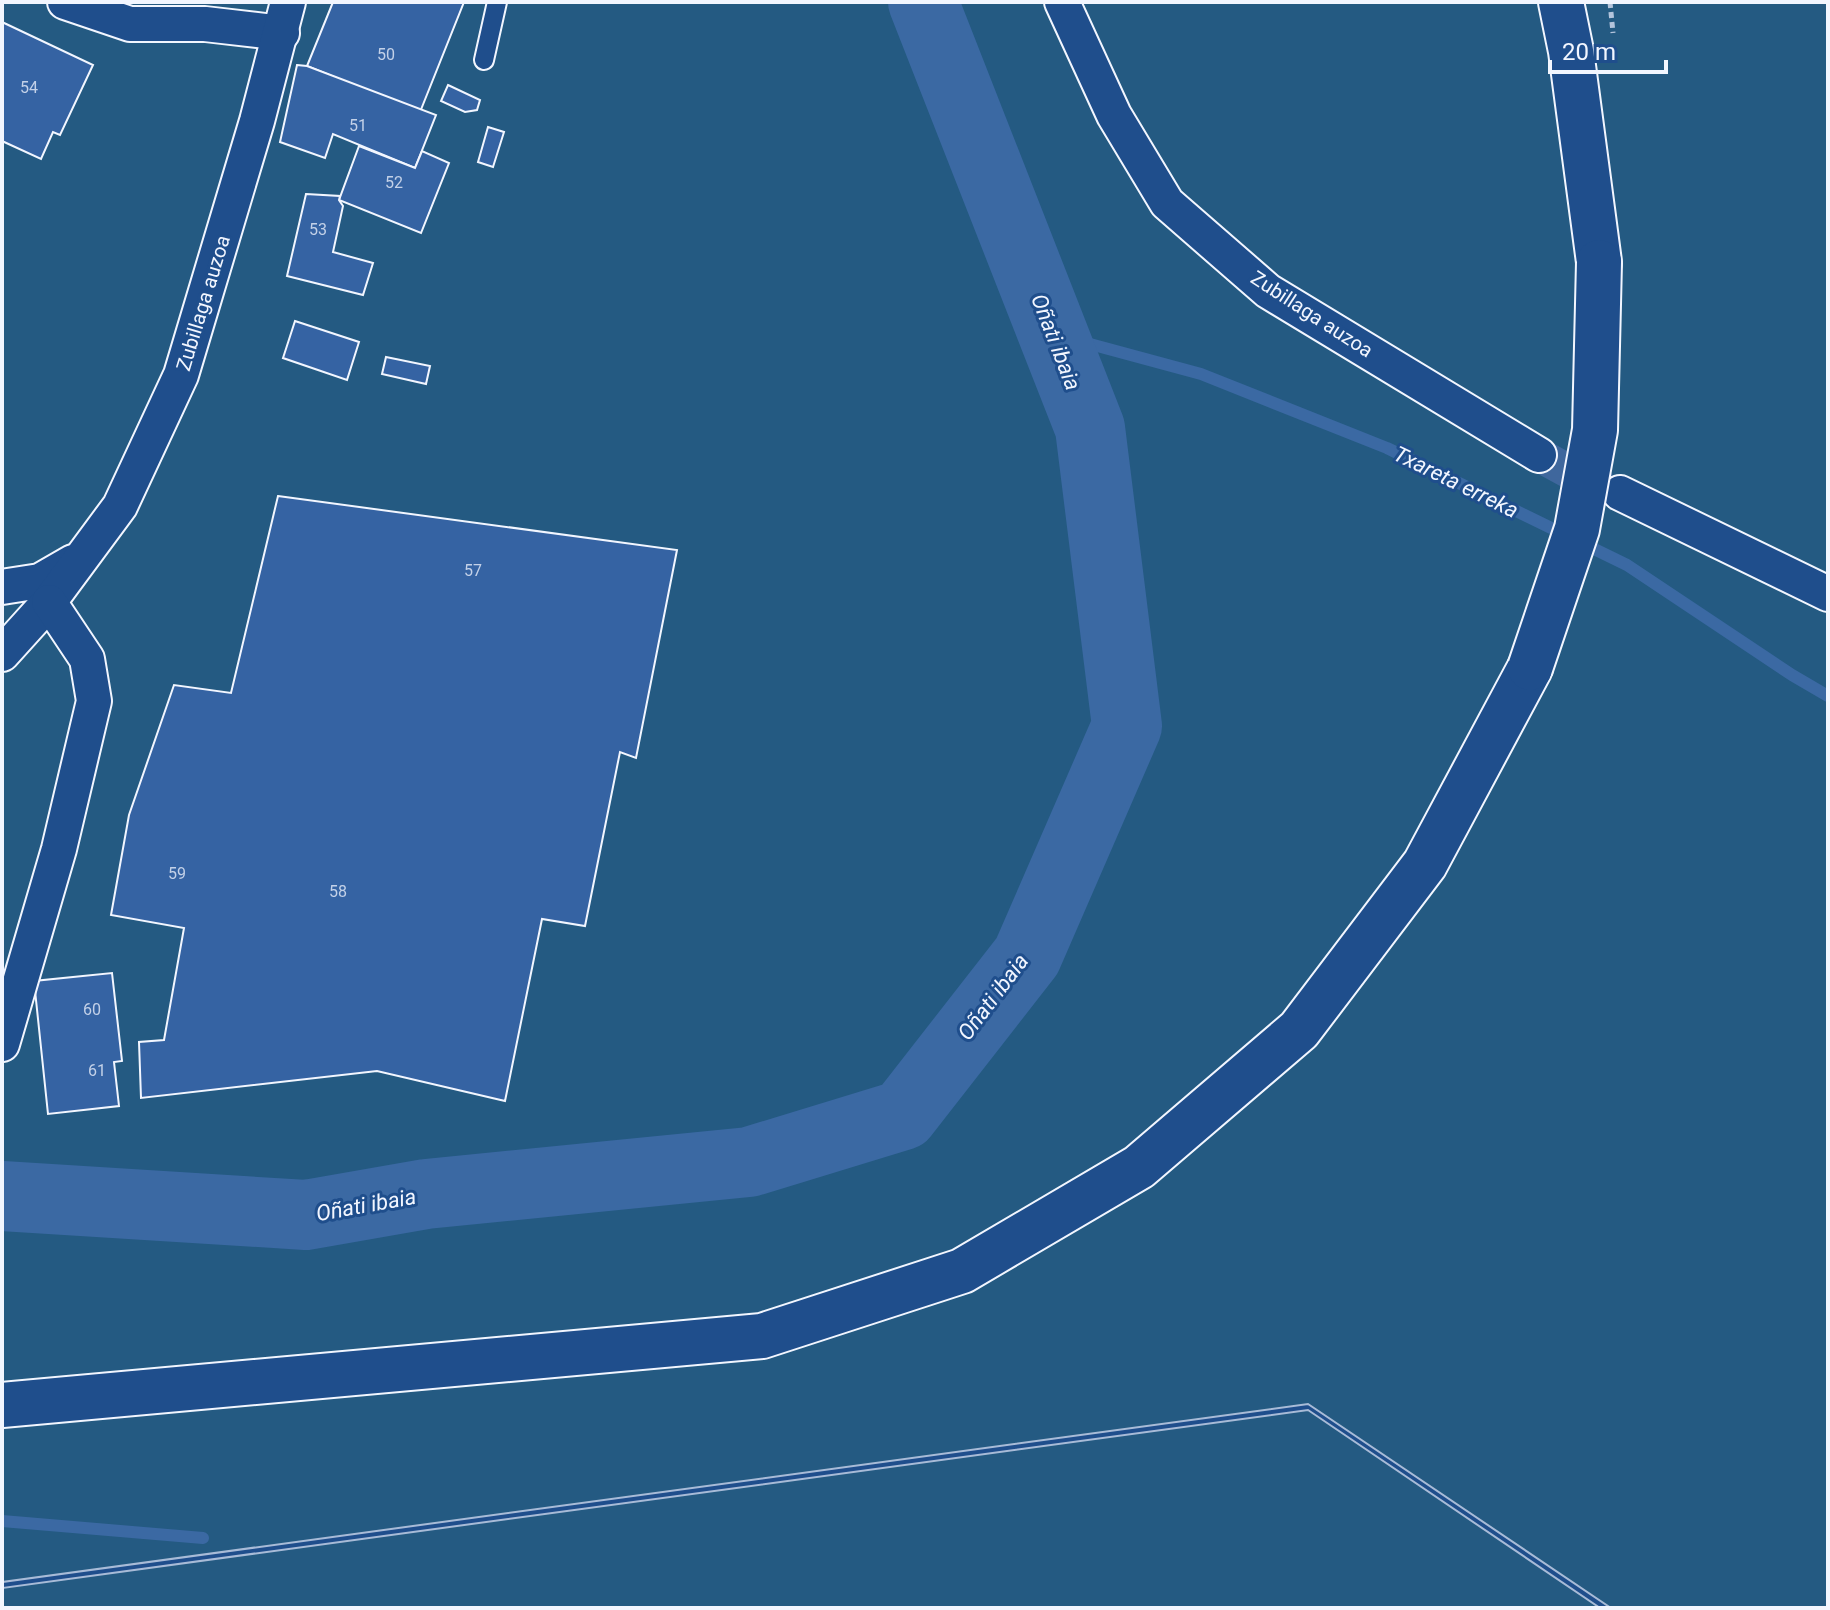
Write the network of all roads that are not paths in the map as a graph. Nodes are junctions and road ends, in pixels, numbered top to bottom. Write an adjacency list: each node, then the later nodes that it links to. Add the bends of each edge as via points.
1 (65, 2): 5 (street, Zubillaga auzoa, via 130,24)
2 (497, 2): 6 (lane)
3 (1062, 2): 7 (street, Zubillaga auzoa, via 1114,115 1167,203 1268,291)
4 (1561, 2): 15 (main road, bridge, via 1599,262 1595,430 1577,529 1530,668 1425,864 1299,1030 1139,1167 962,1271 762,1336)
5 (285, 18): 9 (street, Zubillaga auzoa, via 181,375 120,506)
6 (484, 60)
7 (1539, 455)
8 (1620, 493): 11 (street)
9 (83, 556): 10 (street, Zubillaga auzoa, via 40,581); 12 (street, Zubillaga auzoa)
10 (2, 587)
11 (1828, 594)
12 (49, 602): 13 (street, Zubillaga auzoa); 14 (street, via 87,659 94,701 59,849)
13 (2, 654)
14 (2, 1044)
15 (2, 1405)

